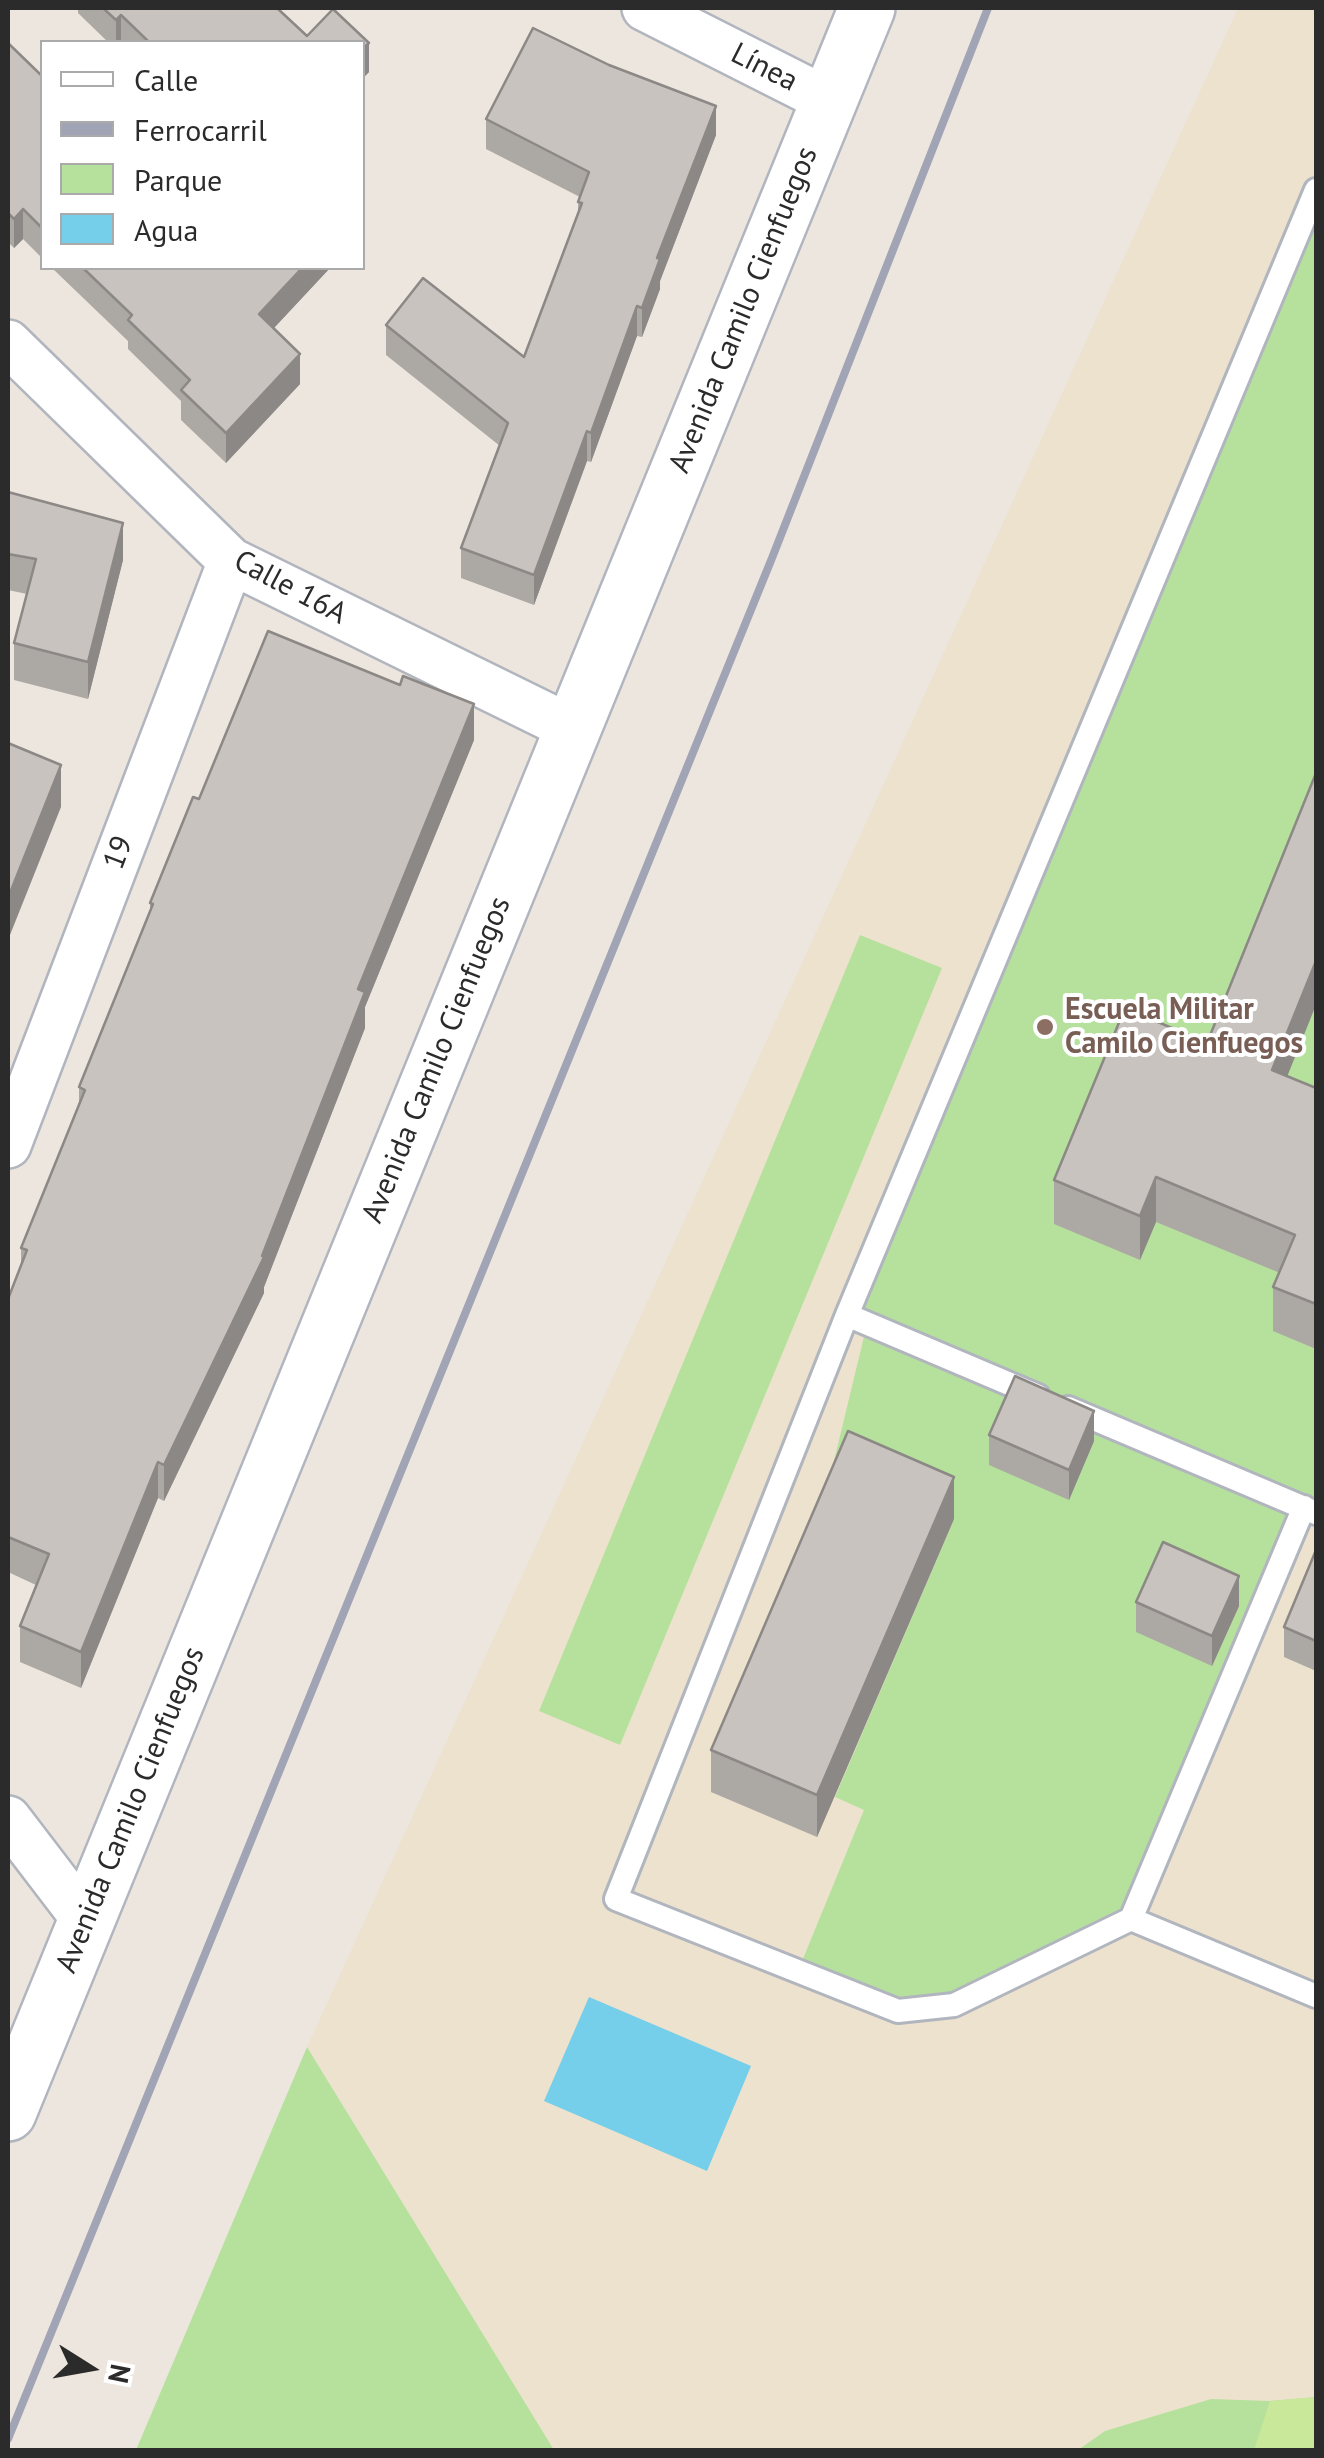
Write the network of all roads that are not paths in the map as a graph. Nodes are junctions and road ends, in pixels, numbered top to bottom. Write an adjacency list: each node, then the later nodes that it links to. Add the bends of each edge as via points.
1 (645, 8): 3 (street, Línea)
2 (867, 8): 3 (street, Avenida Camilo Cienfuegos)
3 (829, 101): 7 (street, Avenida Camilo Cienfuegos)
4 (1314, 202): 9 (lane)
5 (8, 343): 6 (street, Calle 16A)
6 (231, 561): 7 (street, Calle 16A); 8 (street, 19)
7 (572, 729): 13 (street, Avenida Camilo Cienfuegos)
8 (8, 1145)
9 (847, 1315): 10 (lane); 12 (lane, via 616,1899 898,2011 954,2005)
10 (1310, 1510): 12 (lane)
11 (8, 1818): 13 (street)
12 (1131, 1920): 14 (lane)
13 (86, 1921): 15 (street, Avenida Camilo Cienfuegos)
14 (1316, 1996)
15 (8, 2113)

